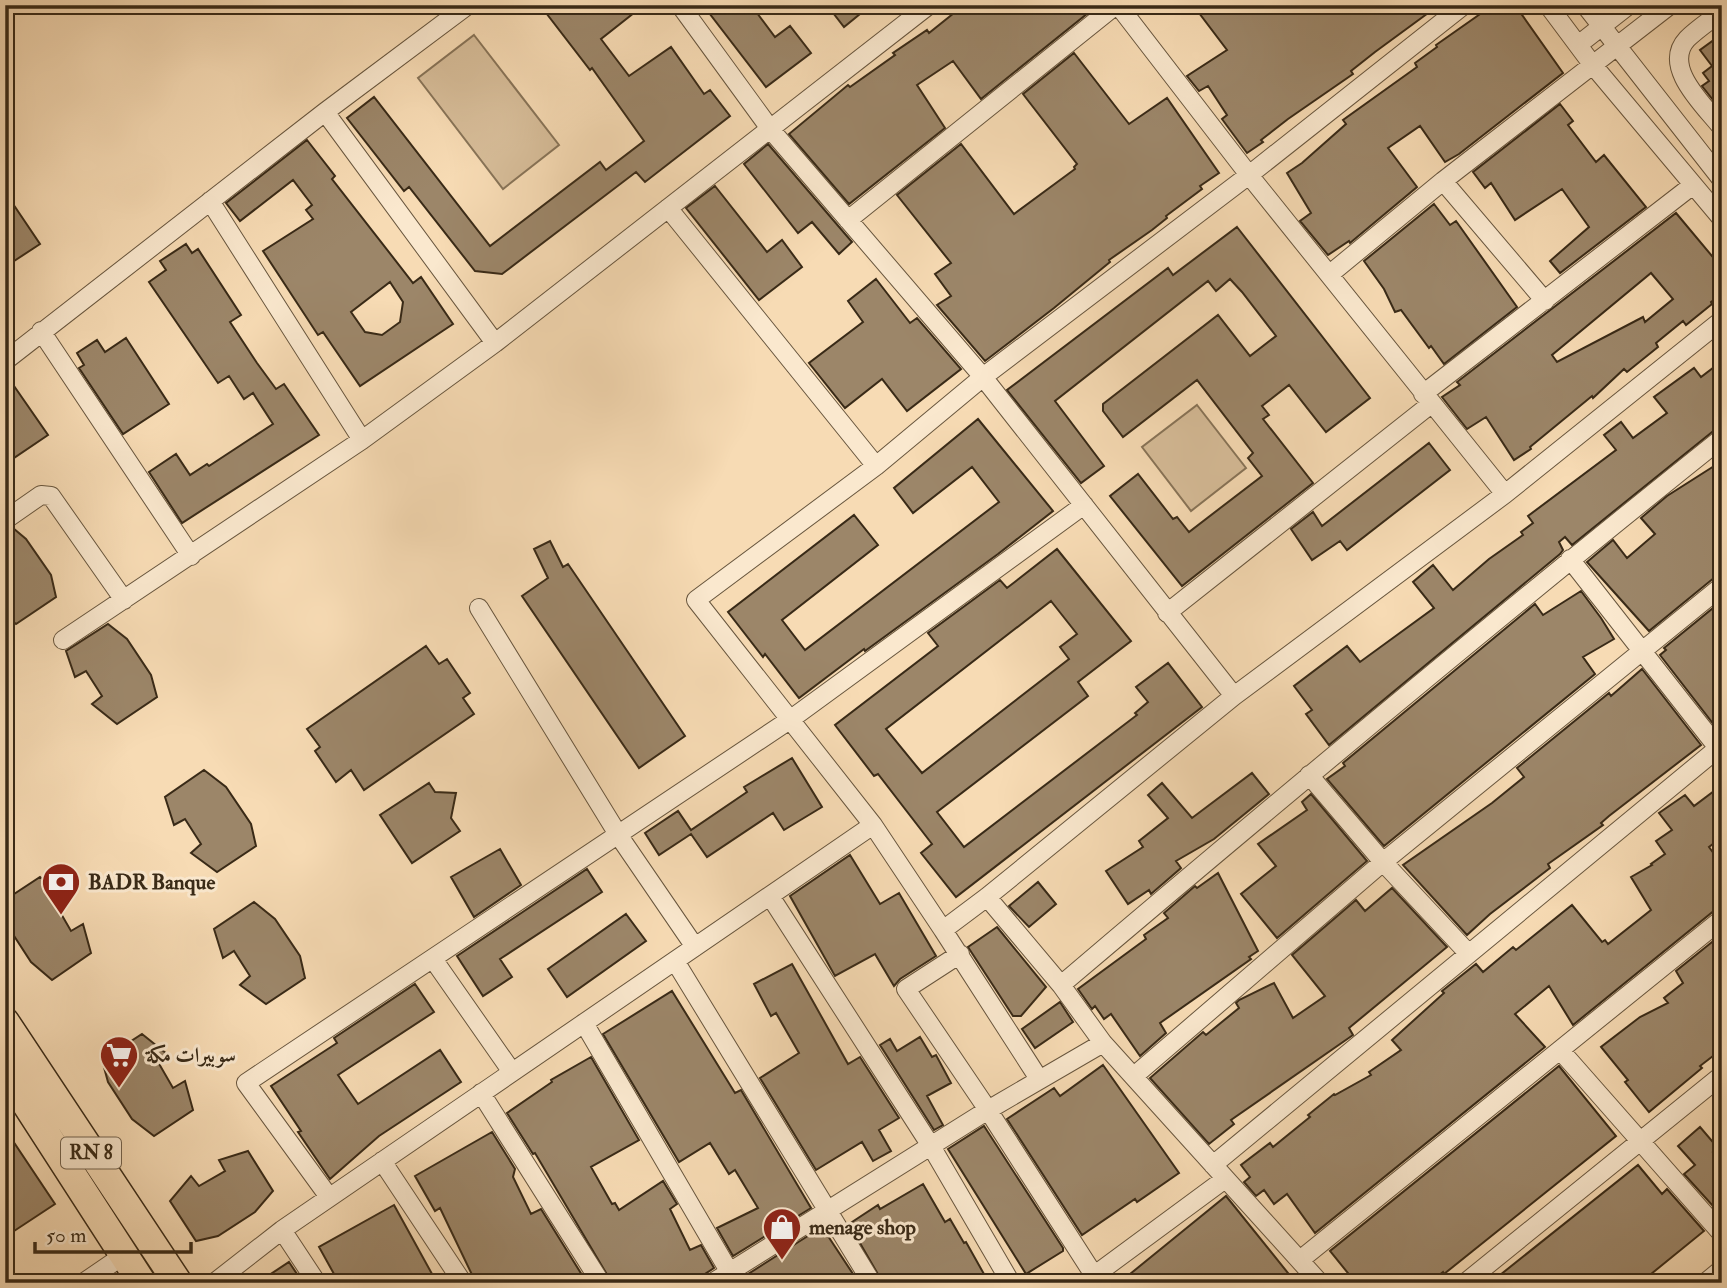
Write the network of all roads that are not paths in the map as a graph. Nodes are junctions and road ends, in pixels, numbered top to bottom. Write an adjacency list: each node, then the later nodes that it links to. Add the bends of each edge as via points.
1 (468, 5): 15 (street)
2 (680, 5): 17 (street)
3 (929, 5): 17 (street)
4 (1117, 5): 18 (street); 25 (street)
5 (1464, 5): 18 (street)
6 (1548, 5): 12 (street)
7 (1585, 5): 11 (street)
8 (1629, 5): 11 (street)
9 (1670, 5): 13 (street)
10 (1722, 11): 16 (street, via 1688,38 1679,62 1685,81)
11 (1602, 26): 12 (street); 13 (street)
12 (1578, 45): 14 (street)
13 (1618, 47): 14 (street); 19 (street)
14 (1592, 64): 20 (street); 21 (street)
15 (325, 112): 22 (street); 30 (street)
16 (1722, 128)
17 (771, 130): 23 (street); 25 (street)
18 (1249, 175): 26 (street); 32 (street)
19 (1722, 180)
20 (1443, 181): 26 (street); 27 (street)
21 (1693, 186): 24 (street); 27 (street)
22 (211, 201): 29 (street); 35 (street)
23 (668, 208): 30 (street); 36 (street)
24 (1722, 219)
25 (848, 220): 32 (street)
26 (1331, 274): 33 (street)
27 (1545, 301): 33 (street)
28 (1722, 320): 37 (street)
29 (41, 331): 31 (street); 40 (street)
30 (495, 344): 35 (street)
31 (5, 361)
32 (983, 377): 36 (street); 38 (street)
33 (1427, 399): 37 (street); 45 (street)
34 (1722, 438): 41 (street)
35 (362, 440): 40 (street)
36 (876, 466): 49 (street, via 696,600)
37 (1506, 494): 48 (street)
38 (1084, 505): 45 (street); 49 (street)
39 (5, 520): 43 (street, via 41,495 51,496)
40 (191, 555): 43 (street)
41 (1570, 559): 47 (street); 51 (street)
42 (1722, 586): 47 (street)
43 (124, 600): 46 (street)
44 (479, 608): 53 (street)
45 (1167, 613): 48 (street)
46 (63, 640)
47 (1641, 651): 50 (street); 54 (street)
48 (1234, 696): 56 (street)
49 (791, 719): 52 (street); 53 (street)
50 (1720, 746): 61 (street)
51 (1309, 775): 54 (street); 64 (street)
52 (873, 825): 55 (street); 58 (street)
53 (619, 836): 59 (street); 62 (street)
54 (1383, 862): 61 (street); 72 (street)
55 (770, 896): 59 (street); 77 (street)
56 (987, 897): 58 (street); 64 (street)
57 (1722, 919): 68 (street)
58 (943, 930): 60 (street)
59 (695, 947): 63 (street)
60 (960, 954): 73 (street); 75 (street, via 906,989)
61 (1469, 954): 79 (street)
62 (433, 959): 70 (street); 80 (street, via 246,1083)
63 (675, 961): 66 (street); 81 (street)
64 (1060, 985): 67 (street)
65 (5, 1022): 91 (main road, RN 8)
66 (584, 1023): 70 (street); 87 (street)
67 (1103, 1043): 72 (street); 73 (street)
68 (1560, 1050): 76 (street); 85 (street)
69 (5, 1071): 84 (main road, RN 8)
70 (512, 1072): 74 (street)
71 (1722, 1075): 76 (street)
72 (1134, 1076): 79 (street)
73 (1039, 1079): 75 (street)
74 (481, 1094): 78 (street); 95 (street)
75 (988, 1110): 77 (street); 88 (street)
76 (1641, 1141): 83 (street); 100 (street)
77 (931, 1146): 81 (street); 98 (street)
78 (382, 1161): 80 (street); 94 (street)
79 (1219, 1172): 85 (street); 88 (street)
80 (329, 1197): 82 (street)
81 (827, 1211): 87 (street); 97 (street)
82 (282, 1230): 92 (street); 93 (street)
83 (1722, 1234)
84 (124, 1255): 89 (street); 90 (main road, RN 8)
85 (1300, 1260): 99 (street)
86 (1722, 1269): 101 (street)
87 (732, 1277): 96 (street)
88 (1092, 1281)
89 (83, 1283)
90 (142, 1283)
91 (178, 1283)
92 (214, 1283)
93 (317, 1283)
94 (463, 1283)
95 (601, 1283)
96 (712, 1283)
97 (872, 1283)
98 (1011, 1283)
99 (1320, 1283)
100 (1465, 1283)
101 (1705, 1283)

